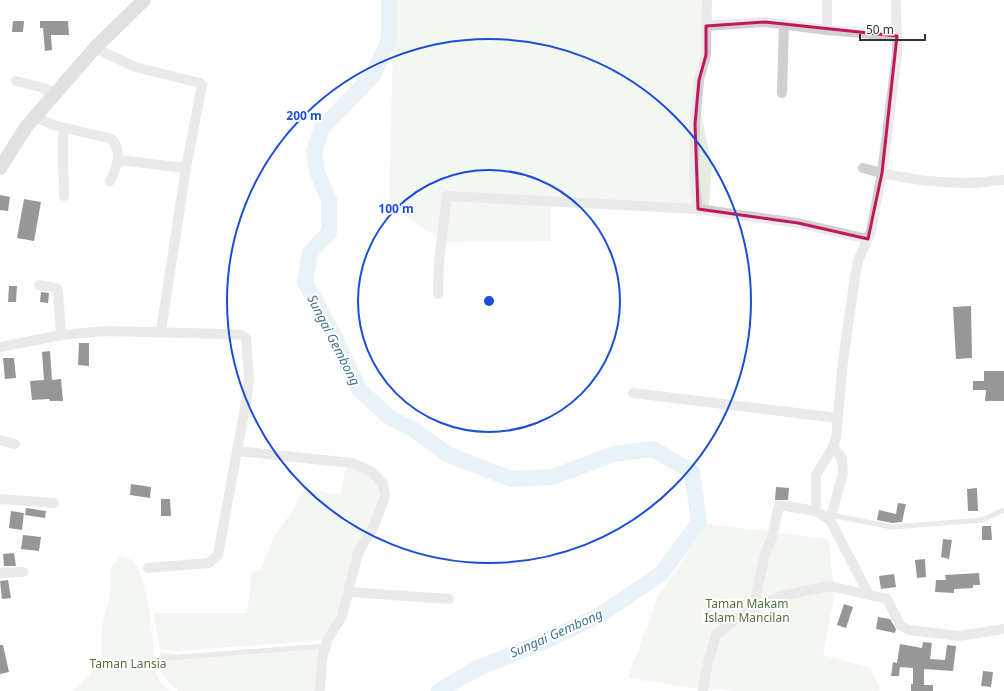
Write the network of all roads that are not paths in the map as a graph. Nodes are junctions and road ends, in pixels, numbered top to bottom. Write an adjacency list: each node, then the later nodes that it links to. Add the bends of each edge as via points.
1 (144, 0): 9 (street)
2 (707, 0): 6 (street)
3 (827, 0): 7 (street)
4 (896, 0): 8 (street)
5 (784, 24): 6 (street, via 740,23); 7 (street); 12 (street)
6 (706, 26): 23 (street, via 706,55 699,80 695,124 694,174)
7 (827, 30): 8 (street)
8 (897, 36): 19 (street)
9 (95, 48): 11 (street); 17 (street, via 135,66 202,85)
10 (16, 81): 11 (street)
11 (55, 93): 13 (street)
12 (782, 93)
13 (35, 117): 14 (street); 16 (street)
14 (64, 128): 15 (street, via 112,139 116,145); 22 (street, via 61,153)
15 (118, 160): 17 (street); 21 (street)
16 (0, 168)
17 (186, 168): 27 (street)
18 (863, 168): 19 (street)
19 (882, 173): 20 (street, via 926,180 971,183); 24 (street)
20 (1004, 180)
21 (110, 181)
22 (64, 196)
23 (698, 209): 24 (street, via 805,224); 26 (street, via 447,196 439,261)
24 (868, 239): 31 (street, via 858,261 855,277)
25 (40, 285): 28 (street, via 58,290)
26 (438, 294)
27 (161, 331): 28 (street, via 106,331); 35 (street, via 226,334 246,338 249,378)
28 (61, 335): 29 (street)
29 (0, 347)
30 (633, 392): 31 (street)
31 (838, 418): 34 (street)
32 (0, 440): 33 (street)
33 (15, 444)
34 (834, 447): 39 (street, via 816,475); 40 (street, via 842,458 843,473)
35 (237, 451): 41 (street, via 216,558 209,563); 44 (street, via 352,463 378,477 384,490 384,502 373,528 358,553)
36 (0, 499): 37 (street)
37 (54, 504)
38 (1004, 510): 40 (lane, via 982,520 892,527)
39 (816, 511): 40 (street); 47 (street, via 779,505)
40 (830, 518): 45 (street)
41 (148, 568)
42 (23, 572): 43 (street)
43 (0, 573)
44 (350, 592): 46 (street); 49 (street, via 342,616)
45 (869, 595): 47 (street, via 830,586 780,596); 48 (street, via 888,599 900,625 909,630 959,636)
46 (449, 599)
47 (753, 610): 52 (street, via 737,618 716,635)
48 (1004, 629)
49 (326, 646): 50 (lane); 51 (street, via 322,658)
50 (156, 659)
51 (320, 691)
52 (703, 691)

